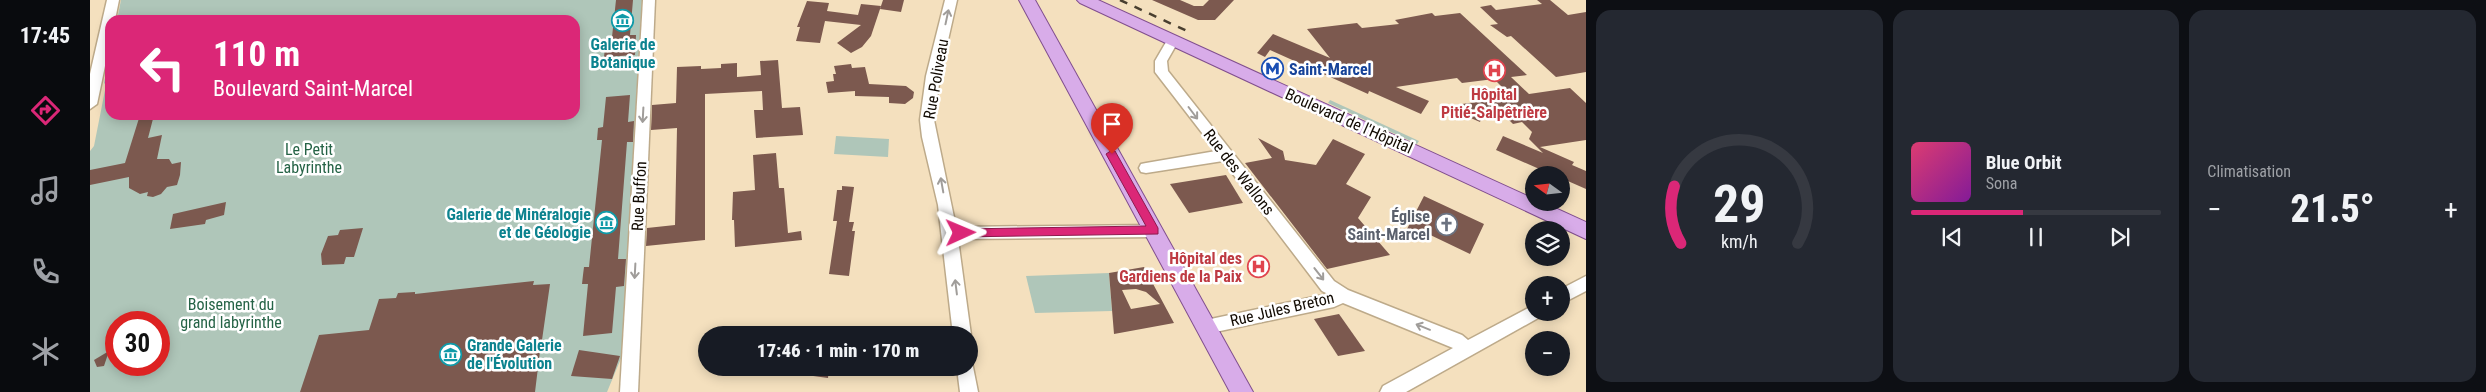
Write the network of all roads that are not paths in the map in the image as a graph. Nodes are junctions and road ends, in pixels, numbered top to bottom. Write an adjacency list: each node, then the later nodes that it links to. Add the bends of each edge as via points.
1 (113, 0): 6 (street)
2 (649, 0): 23 (street, Rue Buffon, one-way to 23)
3 (951, 0): 14 (street, Rue Poliveau, one-way to 3, via 927,121)
4 (1027, 0): 12 (main road)
5 (1085, 0): 8 (main road, Boulevard de l'Hôpital)
6 (110, 15)
7 (105, 36): 9 (street)
8 (1173, 40): 10 (street, Rue des Wallons, one-way to 10, via 1161,62 1162,72); 13 (main road, Boulevard de l'Hôpital)
9 (90, 104)
10 (1226, 155): 11 (street); 17 (street, Rue des Wallons, one-way to 17, via 1328,286)
11 (1146, 168)
12 (1154, 231): 14 (street); 20 (main road)
13 (1586, 231)
14 (951, 233): 19 (street, Rue Poliveau, one-way to 14)
15 (1586, 283): 16 (street)
16 (1570, 292)
17 (1342, 295): 20 (street, Rue Jules Breton, via 1334,300); 21 (street, Rue Jules Breton, one-way to 17, via 1456,340)
18 (1525, 317): 21 (street)
19 (961, 326)
20 (1206, 326): 25 (main road)
21 (1466, 349): 26 (street)
22 (967, 376): 24 (street)
23 (629, 392)
24 (969, 392)
25 (1242, 392)
26 (1389, 392)

